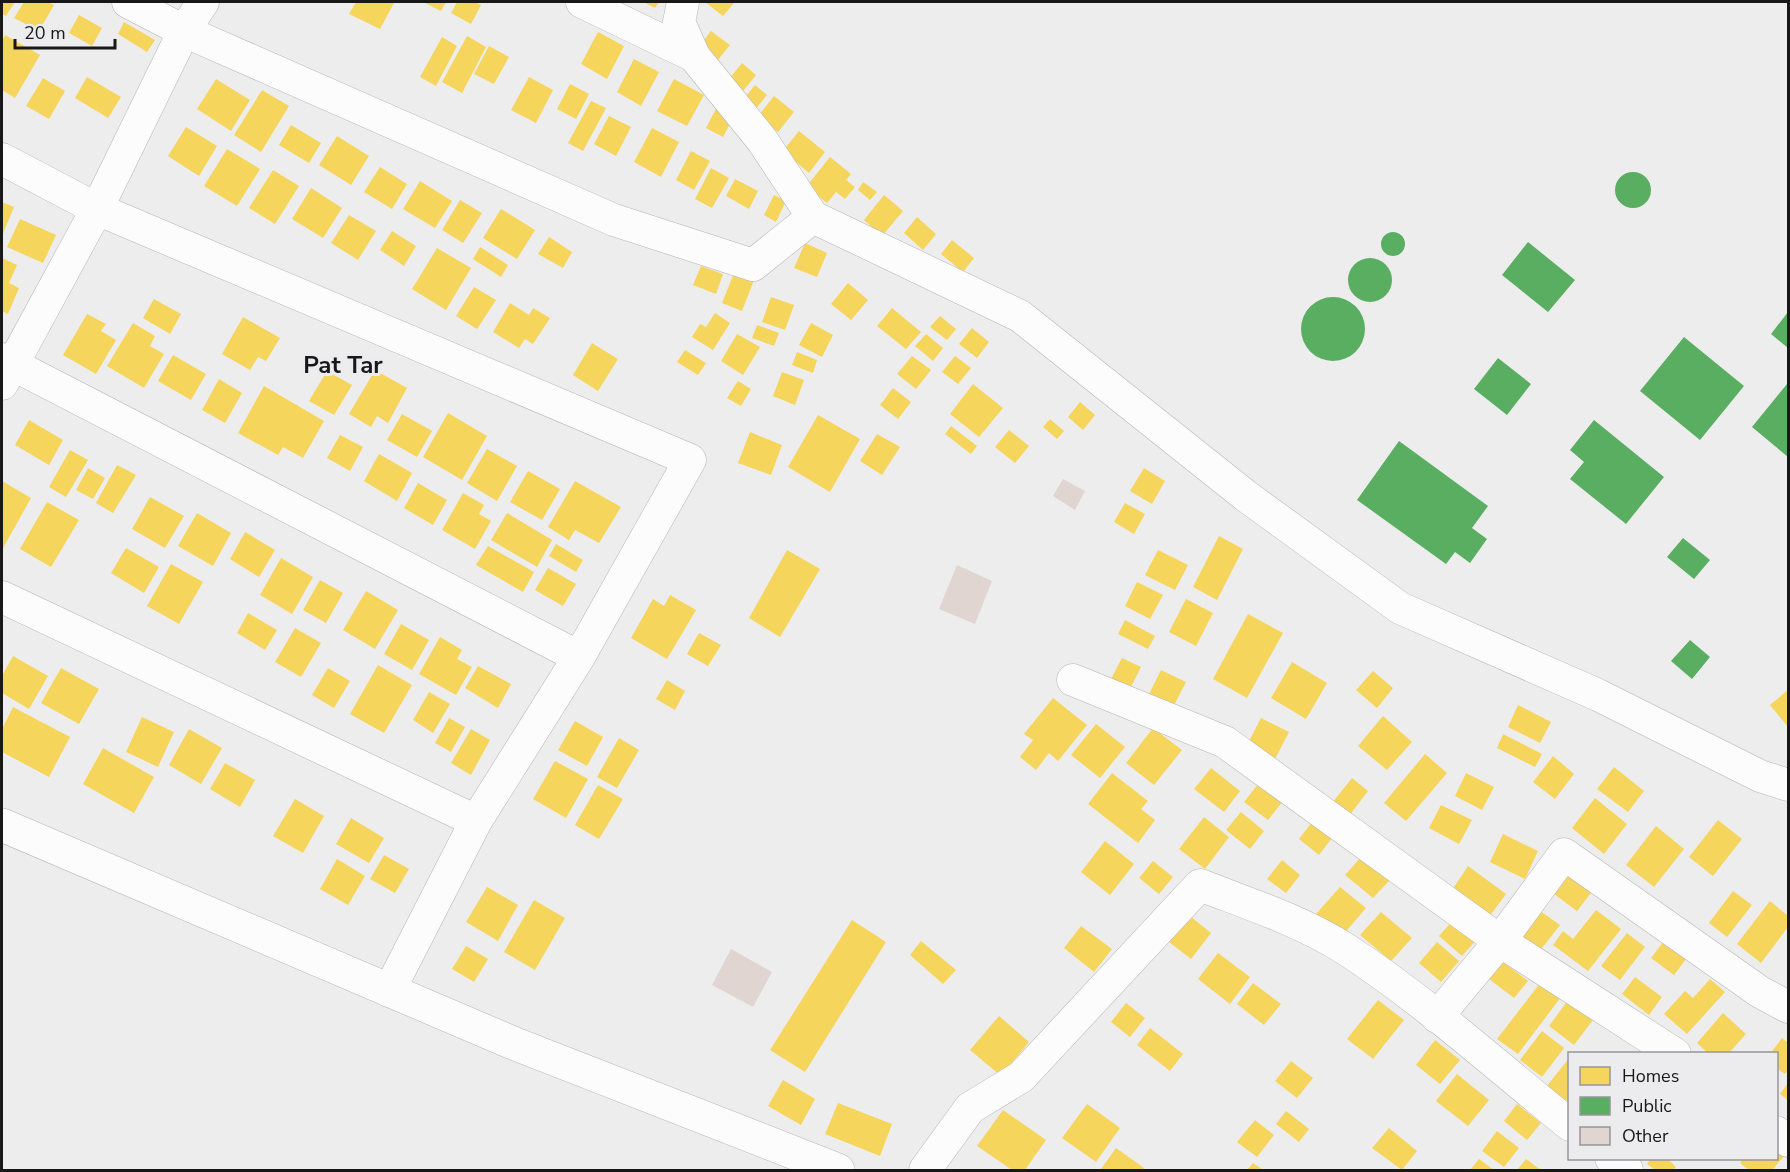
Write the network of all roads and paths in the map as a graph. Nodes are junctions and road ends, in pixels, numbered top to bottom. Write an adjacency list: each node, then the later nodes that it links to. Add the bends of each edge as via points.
1 (128, 2): 5 (street)
2 (203, 2): 5 (street)
3 (582, 2): 6 (street)
4 (683, 2): 6 (street, via 678,22)
5 (184, 31): 8 (street); 9 (street, via 614,220 753,265)
6 (694, 56): 9 (street, via 762,140)
7 (2, 159): 8 (street)
8 (97, 209): 10 (street); 12 (street, via 690,460)
9 (813, 217): 14 (street, via 1020,316 1245,496 1400,608 1598,695 1760,776)
10 (5, 369): 12 (street)
11 (2, 597): 15 (street)
12 (579, 657): 15 (street)
13 (1073, 680): 17 (street, via 1225,742)
14 (1788, 784)
15 (476, 821): 18 (street)
16 (2, 825): 18 (main road)
17 (1500, 941): 19 (street, via 1564,854); 20 (street); 21 (street)
18 (389, 991): 24 (main road)
19 (1788, 1007)
20 (1437, 1017): 22 (street); 25 (street, via 1346,949 1289,920 1200,885 1021,1077 970,1108)
21 (1673, 1052)
22 (1568, 1124)
23 (1614, 1160): 26 (street)
24 (838, 1170)
25 (925, 1170)
26 (1627, 1170)

